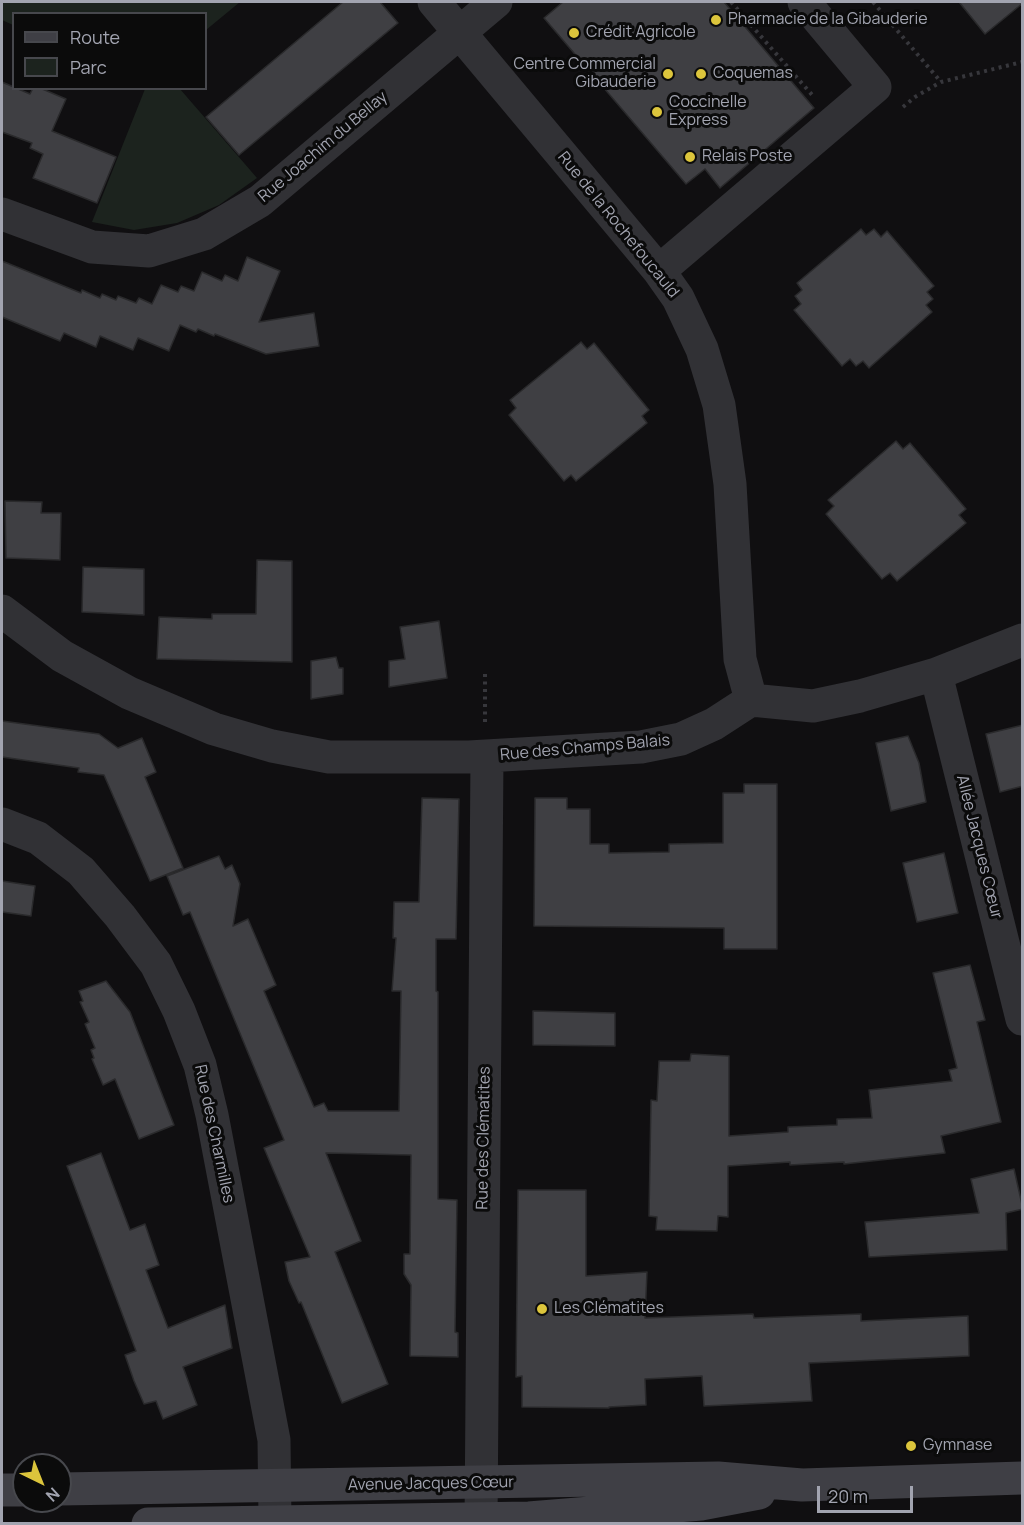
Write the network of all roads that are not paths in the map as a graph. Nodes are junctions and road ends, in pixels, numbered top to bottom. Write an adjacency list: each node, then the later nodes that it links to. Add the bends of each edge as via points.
1 (434, 2): 4 (street, Rue de la Rochefoucauld)
2 (496, 2): 4 (street, Rue Joachim du Bellay)
3 (804, 2): 6 (street, via 875,87)
4 (459, 32): 5 (street, Rue Joachim du Bellay, via 260,201 204,234 149,251 92,247); 6 (street, Rue de la Rochefoucauld)
5 (2, 214)
6 (659, 271): 10 (street, Rue de la Rochefoucauld, via 678,298 702,349 719,405 729,484 740,659)
7 (2, 610): 11 (street, Rue des Champs Balais, via 62,656 129,693 214,729 272,747 330,757)
8 (1023, 640): 9 (street)
9 (936, 674): 10 (street, via 813,706); 13 (street, Allée Jacques Cœur)
10 (751, 700): 11 (street, Rue des Champs Balais, via 681,739 640,747)
11 (478, 757): 15 (street, Rue des Clématites)
12 (2, 824): 16 (street, Rue des Charmilles, via 38,838 81,871 156,964 179,1011 200,1065 212,1115 274,1440)
13 (1023, 1019)
14 (1023, 1478): 17 (main road, Avenue Jacques Cœur)
15 (481, 1483): 16 (main road, Avenue Jacques Cœur); 17 (main road, Avenue Jacques Cœur, via 718,1478); 20 (street, Rue des Clématites)
16 (274, 1485): 18 (main road, Avenue Jacques Cœur); 19 (street, Rue des Charmilles)
17 (802, 1485): 20 (main road, Avenue Jacques Cœur, via 701,1504)
18 (72, 1489)
19 (274, 1521): 20 (main road, Avenue Jacques Cœur); 21 (main road, Avenue Jacques Cœur)
20 (481, 1521)
21 (148, 1524)

